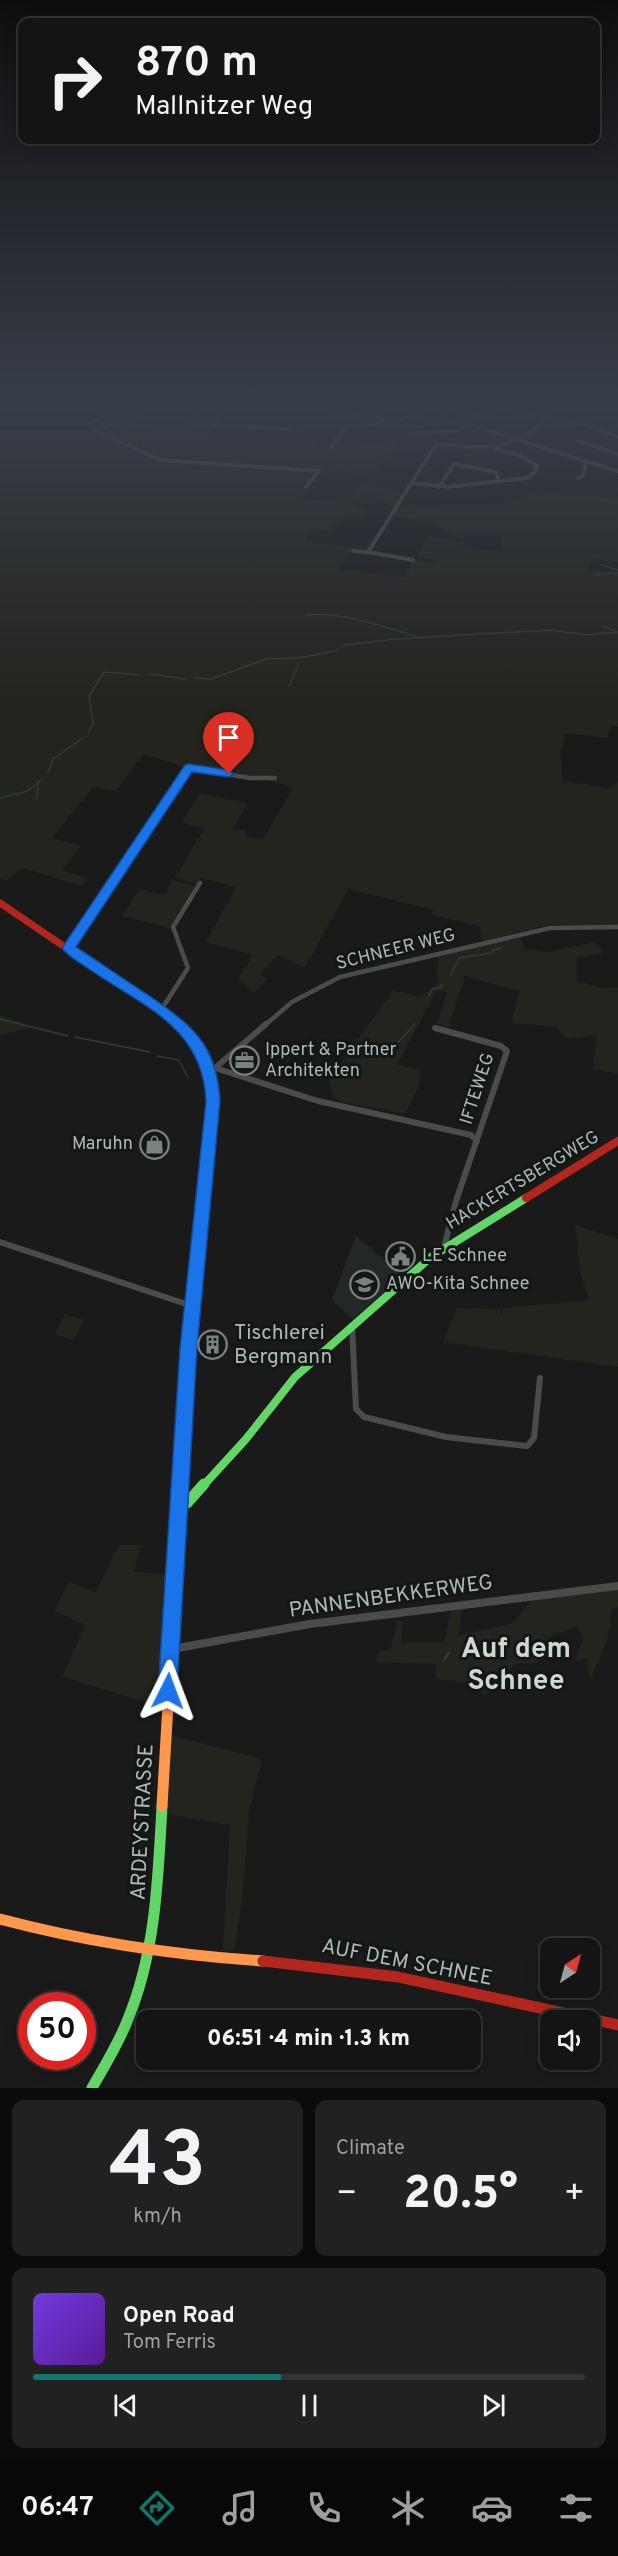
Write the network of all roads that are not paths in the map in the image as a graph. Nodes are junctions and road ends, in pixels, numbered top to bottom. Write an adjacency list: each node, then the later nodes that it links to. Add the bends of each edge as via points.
1 (398, 504): 3 (street)
2 (353, 551): 3 (street)
3 (368, 552): 4 (street)
4 (412, 560)
5 (275, 778): 9 (street, via 189,768)
6 (200, 883): 10 (street, via 173,927 188,968)
7 (0, 903): 9 (main road, ARDEYSTRASSE)
8 (618, 927): 12 (street, SCHNEER WEG, via 549,928 340,977 292,1002)
9 (68, 948): 10 (main road, ARDEYSTRASSE)
10 (161, 1010): 12 (main road, ARDEYSTRASSE, via 191,1035)
11 (435, 1028): 13 (street, IFTEWEG, via 501,1046 507,1052)
12 (212, 1069): 13 (street, via 318,1101 408,1117 471,1135); 17 (main road, ARDEYSTRASSE, via 213,1101)
13 (477, 1141): 16 (street, HACKERTSBERGWEG)
14 (618, 1141): 16 (main road, HACKERTSBERGWEG)
15 (1, 1245): 17 (street)
16 (444, 1247): 18 (main road, HACKERTSBERGWEG)
17 (192, 1306): 20 (main road, ARDEYSTRASSE)
18 (352, 1325): 19 (street, via 356,1409 361,1416 375,1420 446,1437 526,1446 534,1438); 20 (main road, HACKERTSBERGWEG, via 295,1377 246,1439 187,1503)
19 (540, 1378)
20 (179, 1504): 22 (main road, ARDEYSTRASSE)
21 (618, 1586): 22 (street, PANNENBEKKERWEG, via 310,1624)
22 (170, 1650): 24 (main road, ARDEYSTRASSE, via 160,1851)
23 (0, 1920): 24 (main road, AUF DEM SCHNEE, via 54,1935)
24 (150, 1949): 25 (main road, AUF DEM SCHNEE, via 387,1973); 26 (main road, ARDEYSTRASSE, via 143,1987 128,2023)
25 (618, 2025)
26 (92, 2088)

